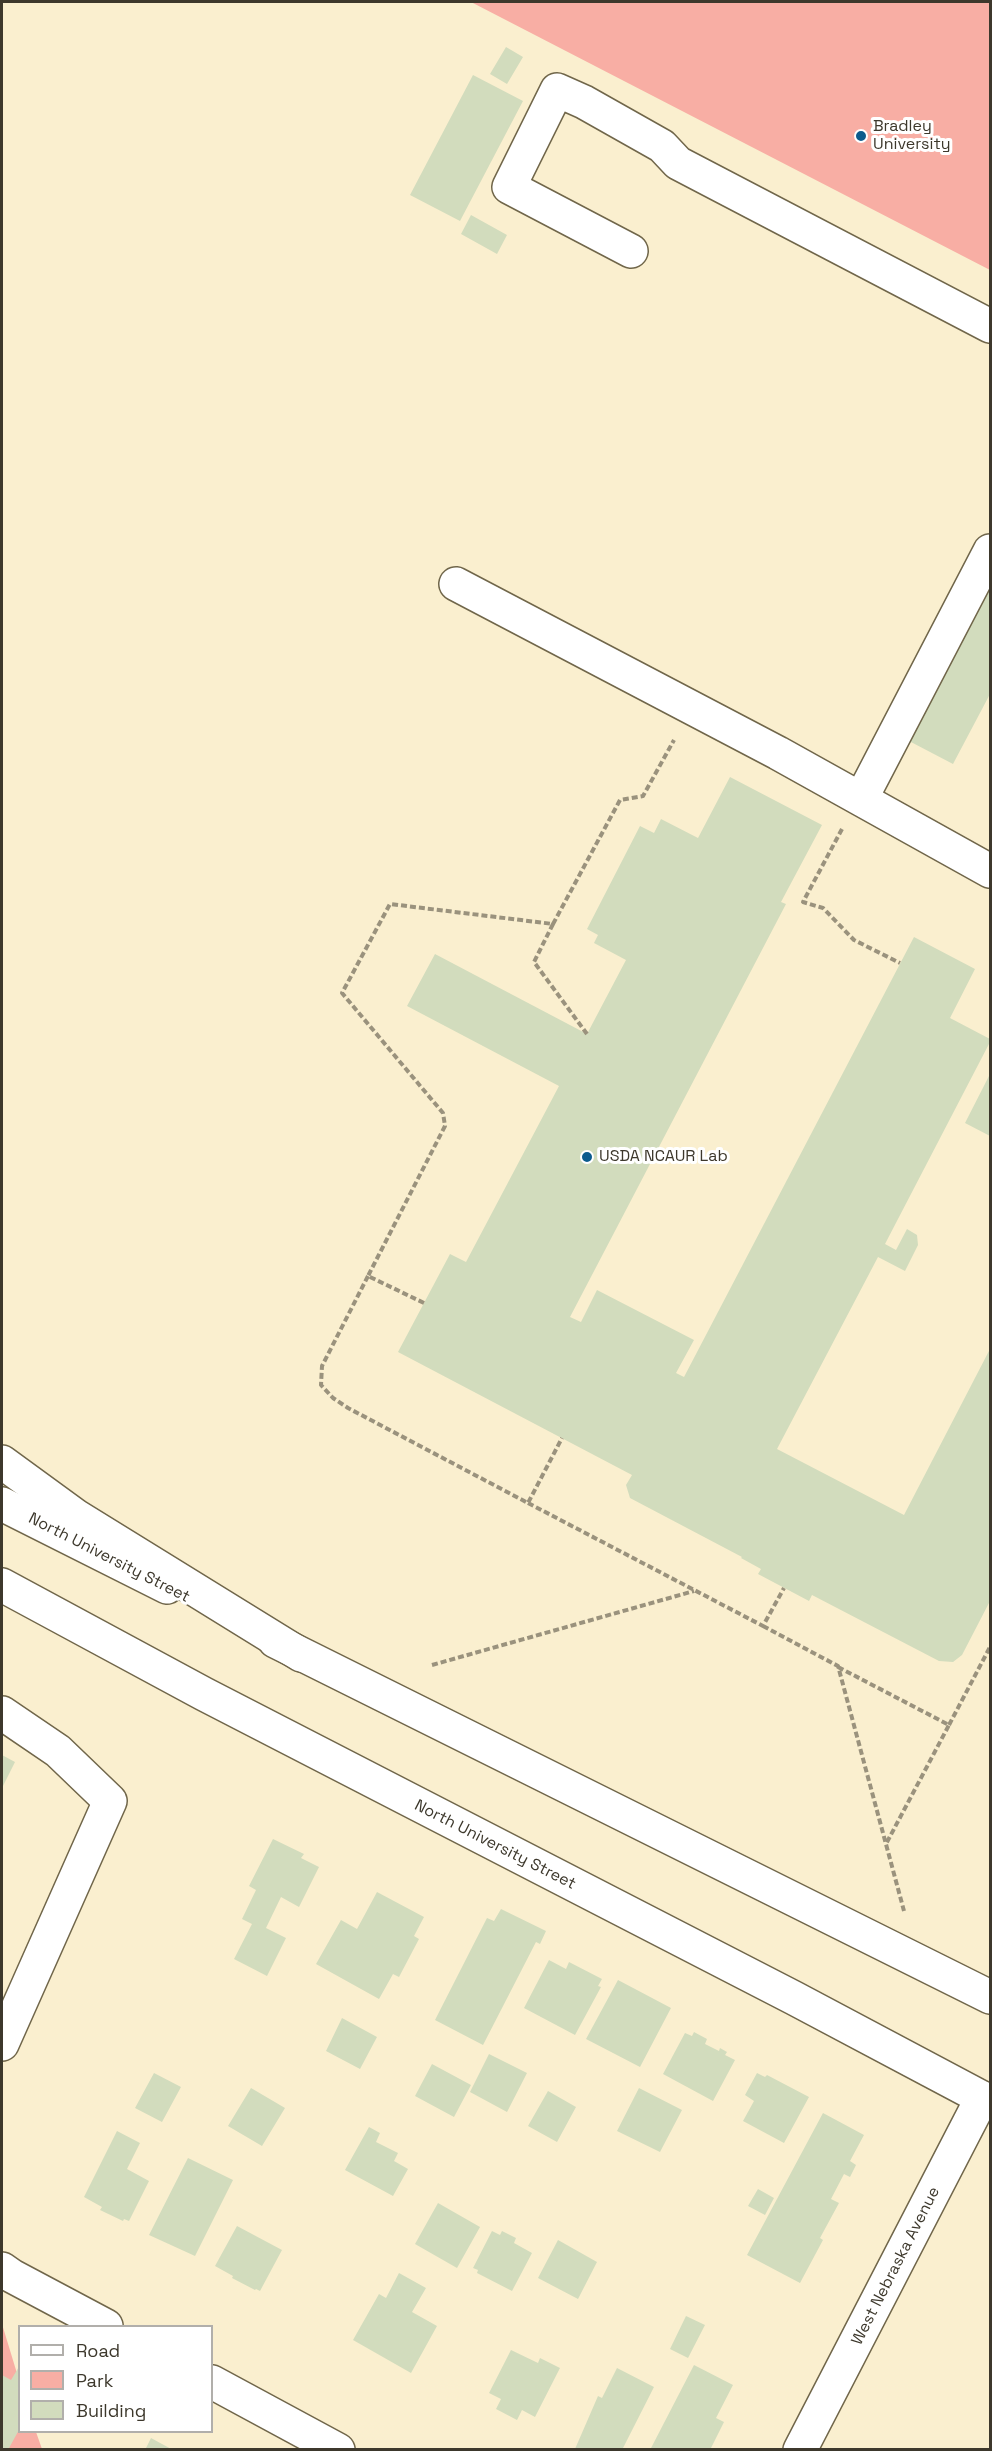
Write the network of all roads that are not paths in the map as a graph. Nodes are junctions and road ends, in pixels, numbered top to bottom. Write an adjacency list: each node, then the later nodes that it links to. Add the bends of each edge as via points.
1 (632, 252): 2 (main road, via 509,187 557,90 662,146 678,164)
2 (990, 326)
3 (990, 551): 5 (main road)
4 (456, 584): 5 (main road)
5 (861, 799): 6 (main road)
6 (990, 871)
7 (2, 1462): 10 (main road, via 76,1516)
8 (2, 1504): 10 (main road, North University Street)
9 (2, 1585): 14 (main road, North University Street, via 204,1694)
10 (301, 1655): 12 (main road, North University Street)
11 (2, 1713): 13 (main road, via 58,1751 110,1801)
12 (990, 1997)
13 (2, 2044)
14 (987, 2094): 19 (main road, West Nebraska Avenue)
15 (2, 2269): 16 (main road)
16 (104, 2325)
17 (213, 2383): 18 (main road)
18 (338, 2450)
19 (800, 2450)

